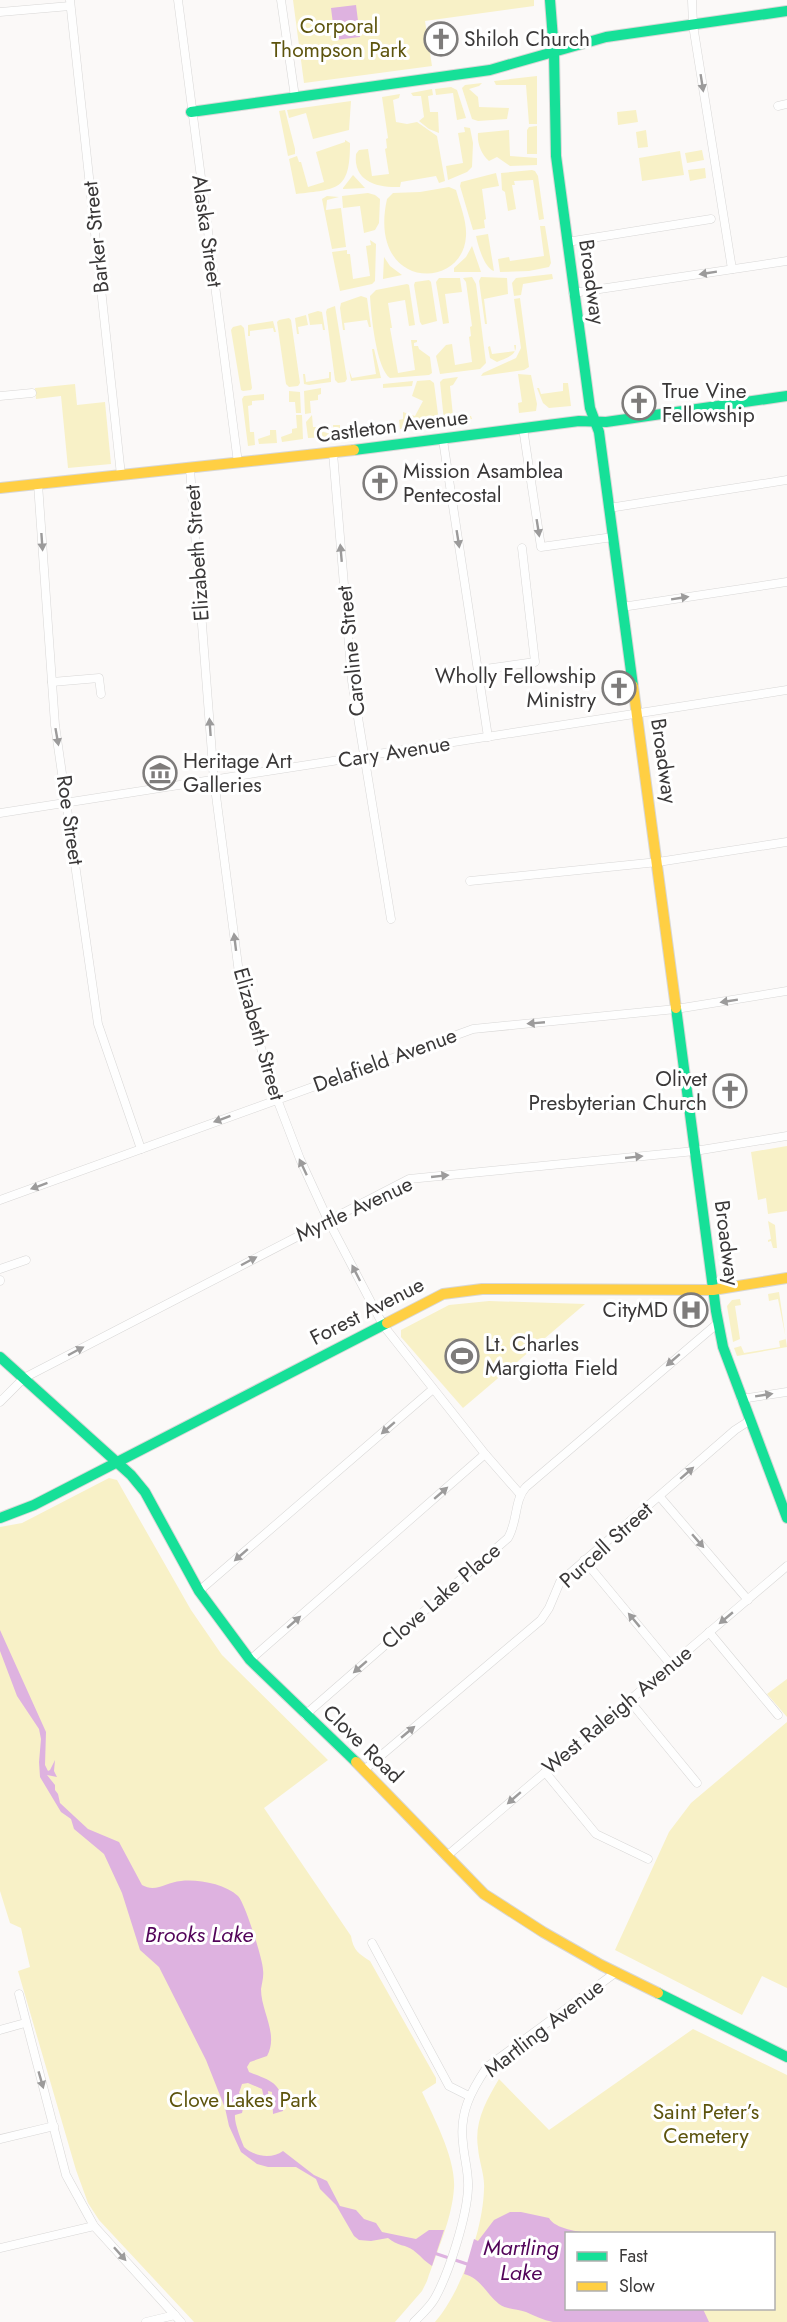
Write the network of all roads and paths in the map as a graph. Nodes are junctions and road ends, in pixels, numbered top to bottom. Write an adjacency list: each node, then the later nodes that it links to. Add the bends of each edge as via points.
1 (178, 0): 13 (street, Alaska Street)
2 (281, 0): 10 (street)
3 (550, 0): 9 (street, Broadway)
4 (692, 0): 8 (street)
5 (70, 3): 7 (street); 28 (street, Barker Street)
6 (787, 11): 8 (street)
7 (0, 12)
8 (693, 25): 9 (street, via 606,37); 17 (street, one-way to 17)
9 (554, 52): 10 (street, via 490,70); 15 (street, Broadway, via 556,156)
10 (295, 97): 13 (street)
11 (787, 104): 12 (street)
12 (778, 105)
13 (191, 112): 26 (street, Alaska Street)
14 (711, 219): 15 (street)
15 (567, 242): 18 (street, Broadway)
16 (787, 261): 17 (street)
17 (732, 269): 18 (street, one-way to 18)
18 (573, 293): 22 (street, Broadway)
19 (32, 393): 20 (street)
20 (0, 396)
21 (787, 396): 22 (street, Castleton Avenue)
22 (594, 421): 23 (street, Castleton Avenue); 32 (street, Broadway, via 599,432)
23 (523, 428): 24 (street, Castleton Avenue); 33 (street, one-way to 33, via 541,547)
24 (443, 440): 25 (street, Castleton Avenue); 37 (street, one-way to 37)
25 (333, 453): 26 (street, Castleton Avenue); 43 (street, Caroline Street, one-way to 25, via 352,681)
26 (237, 462): 27 (street, Castleton Avenue)
27 (190, 469): 28 (street, Castleton Avenue); 44 (street, Elizabeth Street, one-way to 27)
28 (121, 475): 30 (street, Castleton Avenue)
29 (787, 480): 32 (street)
30 (38, 484): 31 (street, Castleton Avenue); 38 (street, Roe Street, one-way to 38)
31 (0, 488)
32 (609, 508): 33 (street, Broadway)
33 (613, 537): 36 (street, Broadway)
34 (522, 548): 37 (street, via 535,662)
35 (787, 582): 36 (street, one-way to 35)
36 (622, 607): 41 (street, Broadway)
37 (478, 670): 42 (street)
38 (52, 682): 40 (street, via 99,678); 45 (street, Roe Street, one-way to 45)
39 (787, 690): 41 (street, Cary Avenue)
40 (101, 694)
41 (638, 713): 42 (street, Cary Avenue); 48 (street, Broadway)
42 (488, 737): 43 (street, Cary Avenue)
43 (363, 757): 44 (street, Cary Avenue); 50 (street, Caroline Street)
44 (214, 780): 45 (street, Cary Avenue); 53 (street, Elizabeth Street, one-way to 44, via 240,981)
45 (68, 803): 46 (street, Cary Avenue); 55 (street, Roe Street, via 98,1024)
46 (0, 813)
47 (787, 842): 48 (street)
48 (657, 862): 49 (street); 52 (street, Broadway)
49 (471, 881)
50 (391, 919)
51 (787, 992): 52 (street, Delafield Avenue, one-way to 52)
52 (676, 1009): 53 (street, Delafield Avenue, one-way to 53, via 473,1029); 56 (street, Broadway)
53 (277, 1099): 55 (street, Delafield Avenue, one-way to 55); 58 (street, Elizabeth Street, one-way to 53)
54 (787, 1136): 56 (street, Myrtle Avenue)
55 (141, 1149): 57 (street, Delafield Avenue, one-way to 57)
56 (695, 1151): 58 (street, Myrtle Avenue, one-way to 56, via 409,1179); 62 (street, Broadway)
57 (0, 1200)
58 (328, 1220): 64 (street, Elizabeth Street, one-way to 58); 66 (street, Myrtle Avenue, one-way to 58)
59 (26, 1260): 60 (street)
60 (0, 1269)
61 (787, 1278): 62 (street, Forest Avenue)
62 (713, 1290): 63 (street, Broadway); 64 (street, Forest Avenue, via 462,1291 443,1294)
63 (718, 1323): 69 (street, Broadway); 74 (street, one-way to 74)
64 (382, 1325): 67 (street, Elizabeth Street); 73 (street, Forest Avenue)
65 (0, 1358): 66 (street, Clove Road)
66 (24, 1378): 70 (street, Myrtle Avenue); 73 (street, Clove Road)
67 (432, 1389): 72 (street, Elizabeth Street); 81 (street, one-way to 81)
68 (787, 1392): 69 (street, one-way to 68)
69 (741, 1399): 71 (street, Broadway)
70 (0, 1402)
71 (749, 1421): 75 (street, Purcell Street, one-way to 71); 76 (street, Broadway)
72 (485, 1454): 74 (street, Elizabeth Street); 84 (street, one-way to 72)
73 (118, 1462): 77 (street, Forest Avenue); 81 (street, Clove Road, via 145,1492)
74 (520, 1494): 87 (street, Clove Lake Place, one-way to 87, via 517,1515 507,1538)
75 (660, 1497): 79 (street, Purcell Street); 82 (street, one-way to 82)
76 (784, 1504): 78 (street, Broadway)
77 (0, 1518)
78 (787, 1518)
79 (584, 1560): 85 (street, one-way to 79); 89 (street, Purcell Street, one-way to 79, via 541,1620 557,1586)
80 (787, 1566): 82 (street, West Raleigh Avenue)
81 (199, 1591): 84 (street, Clove Road)
82 (748, 1600): 83 (street, West Raleigh Avenue, one-way to 83)
83 (709, 1632): 85 (street, West Raleigh Avenue); 88 (street)
84 (250, 1660): 87 (street, Clove Road)
85 (671, 1665): 86 (street, West Raleigh Avenue)
86 (629, 1700): 90 (street, West Raleigh Avenue); 91 (street)
87 (305, 1714): 89 (street, Clove Road)
88 (778, 1715)
89 (364, 1770): 92 (street, Clove Road)
90 (545, 1772): 92 (street, West Raleigh Avenue, one-way to 92); 93 (street, via 596,1834)
91 (697, 1783)
92 (448, 1855): 95 (street, Clove Road, via 484,1894)
93 (648, 1859)
94 (372, 1943): 100 (street, via 449,2086)
95 (615, 1972): 99 (street, Clove Road); 100 (street, Martling Avenue, via 487,2067)
96 (18, 1994): 97 (street)
97 (25, 2023): 98 (street); 101 (street, one-way to 101)
98 (0, 2030)
99 (787, 2057)
100 (469, 2096): 107 (street, Martling Avenue, via 462,2123 468,2188 459,2229 434,2300)
101 (54, 2126): 102 (street); 103 (street, via 66,2175)
102 (0, 2139)
103 (94, 2226): 104 (street); 105 (street, one-way to 105)
104 (0, 2248)
105 (178, 2319): 106 (street)
106 (146, 2322)
107 (414, 2322)

